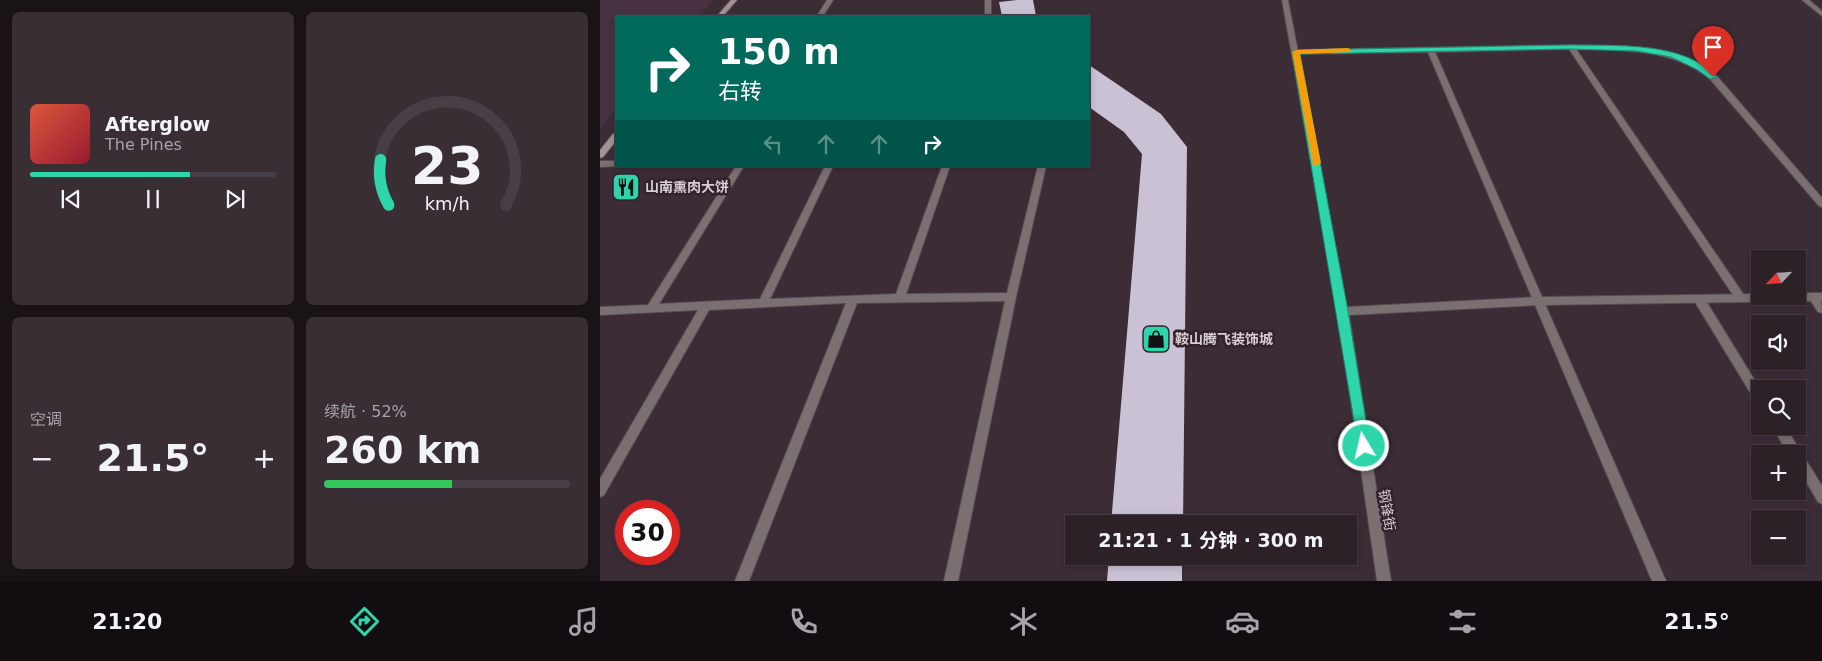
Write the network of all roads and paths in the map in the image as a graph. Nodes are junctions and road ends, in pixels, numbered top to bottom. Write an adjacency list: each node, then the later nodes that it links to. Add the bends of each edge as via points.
1 (734, 0): 7 (street)
2 (830, 0): 8 (street)
3 (988, 0): 9 (street)
4 (1285, 0): 12 (street, 钢锋街)
5 (1805, 0): 6 (street)
6 (1822, 14)
7 (721, 15)
8 (821, 15)
9 (988, 15)
10 (1571, 47): 11 (street); 21 (street, via 1656,51 1701,68 1713,77); 25 (street)
11 (1430, 49): 12 (street); 28 (street)
12 (1296, 52): 34 (street, 钢锋街)
13 (615, 137): 14 (street)
14 (600, 155)
15 (600, 164): 16 (street)
16 (615, 164)
17 (739, 167): 31 (street)
18 (829, 167): 29 (street)
19 (946, 167): 24 (street)
20 (1042, 167): 22 (street)
21 (1822, 204)
22 (1011, 297): 24 (street); 40 (street)
23 (1817, 297): 25 (street); 32 (street)
24 (900, 298): 26 (street)
25 (1741, 298): 27 (street)
26 (853, 299): 29 (street); 39 (street)
27 (1699, 299): 28 (street); 35 (street)
28 (1539, 301): 34 (street); 42 (street)
29 (763, 304): 30 (street)
30 (705, 307): 31 (street); 37 (street)
31 (651, 309): 33 (street)
32 (1822, 309)
33 (600, 311)
34 (1342, 311): 41 (street, 钢锋街)
35 (1751, 383)
36 (1806, 471): 38 (street)
37 (600, 491)
38 (1822, 498)
39 (742, 581)
40 (951, 581)
41 (1384, 581)
42 (1659, 581)

